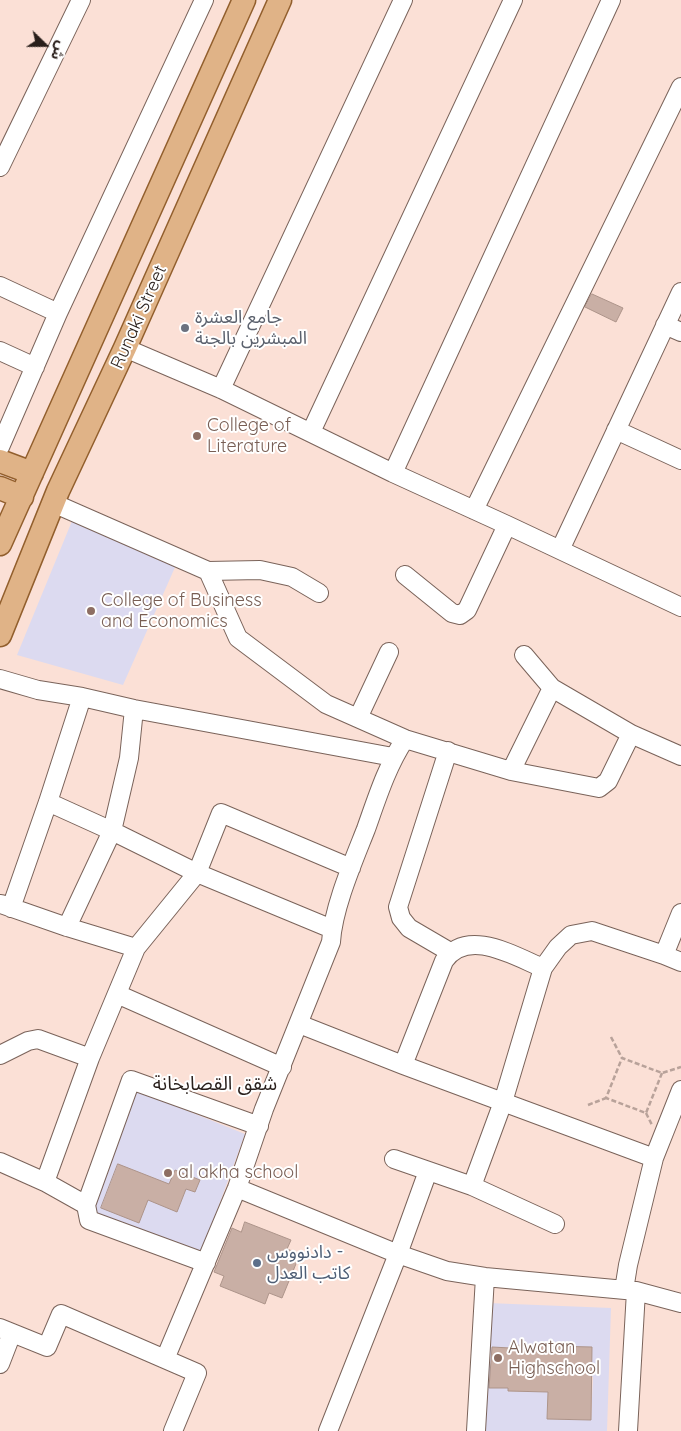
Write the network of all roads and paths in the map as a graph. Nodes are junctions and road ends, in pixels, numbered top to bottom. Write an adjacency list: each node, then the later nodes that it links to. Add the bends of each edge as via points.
1 (81, 0): 9 (street)
2 (204, 0): 14 (street)
3 (244, 0): 10 (main road, Runaki Street)
4 (280, 0): 11 (main road, Runaki Street)
5 (403, 0): 19 (street)
6 (513, 0): 21 (street)
7 (611, 0): 25 (street)
8 (681, 87): 30 (street)
9 (0, 168)
10 (145, 220): 11 (main road); 26 (main road, Runaki Street)
11 (176, 233): 16 (main road, Runaki Street)
12 (0, 286): 14 (street)
13 (681, 292): 15 (street)
14 (58, 313): 18 (street)
15 (673, 329): 20 (street)
16 (125, 348): 19 (street); 29 (main road, Runaki Street)
17 (0, 351): 18 (street)
18 (35, 367): 22 (street)
19 (221, 389): 21 (street)
20 (616, 430): 23 (street); 33 (street)
21 (311, 432): 25 (street)
22 (0, 447)
23 (681, 460)
24 (0, 461): 26 (main road)
25 (392, 473): 30 (street)
26 (32, 474): 28 (main road, Runaki Street)
27 (0, 488): 28 (main road)
28 (22, 497): 32 (main road, Runaki Street)
29 (53, 503): 34 (street); 38 (main road, Runaki Street)
30 (474, 510): 31 (street)
31 (507, 525): 33 (street); 35 (street, via 466,610 460,615 452,613)
32 (0, 544)
33 (560, 550): 37 (street)
34 (208, 571): 36 (street, via 260,570 292,577); 45 (street, via 238,638 326,704)
35 (405, 575)
36 (319, 593)
37 (681, 607)
38 (0, 635)
39 (389, 652): 45 (street)
40 (524, 655): 42 (street)
41 (0, 679): 43 (street, via 38,690)
42 (552, 688): 46 (street); 51 (street)
43 (82, 697): 44 (street); 52 (street)
44 (134, 709): 50 (street); 53 (street, via 129,758)
45 (358, 718): 47 (street)
46 (631, 734): 49 (street); 51 (street, via 608,781 599,788)
47 (405, 738): 48 (street); 50 (street)
48 (448, 751): 51 (street); 61 (street, via 398,907 409,928)
49 (681, 756)
50 (393, 757): 54 (street)
51 (511, 771)
52 (48, 802): 53 (street); 56 (street)
53 (112, 831): 55 (street); 58 (street)
54 (351, 868): 55 (street, via 222,813); 59 (street)
55 (197, 873): 59 (street); 60 (street)
56 (6, 906): 58 (street)
57 (681, 913): 62 (street)
58 (67, 927): 60 (street)
59 (332, 928): 66 (street, via 331,942)
60 (136, 948): 65 (street)
61 (450, 952): 64 (street, via 463,945 491,947); 71 (street)
62 (664, 955): 63 (street); 64 (street, via 592,931 571,935)
63 (681, 962)
64 (543, 968): 77 (street)
65 (117, 994): 69 (street); 72 (street)
66 (299, 1024): 71 (street); 72 (street)
67 (611, 1037): 70 (path)
68 (0, 1055): 69 (street, via 28,1040 38,1039)
69 (90, 1058): 84 (street)
70 (622, 1058): 74 (path); 76 (path)
71 (403, 1065): 77 (street)
72 (282, 1067): 79 (street)
73 (681, 1067): 74 (path)
74 (662, 1073): 76 (path, via 646,1113)
75 (681, 1090): 80 (street)
76 (606, 1098): 78 (path)
77 (503, 1102): 80 (street); 85 (street)
78 (588, 1105)
79 (259, 1126): 86 (street); 87 (street, via 131,1080)
80 (654, 1158): 92 (street, via 628,1265)
81 (394, 1159): 83 (street)
82 (0, 1162): 84 (street)
83 (428, 1170): 85 (street); 89 (street)
84 (45, 1182): 87 (street)
85 (472, 1186): 88 (street)
86 (237, 1188): 89 (street); 90 (street)
87 (86, 1205): 90 (street, via 89,1220)
88 (556, 1224)
89 (398, 1254): 91 (street, via 447,1271); 98 (street)
90 (206, 1263): 95 (street)
91 (485, 1277): 92 (street); 99 (street)
92 (630, 1290): 93 (street); 100 (street)
93 (681, 1302)
94 (6, 1331): 95 (street, via 46,1347 61,1314); 96 (street)
95 (165, 1359): 97 (street, via 197,1373)
96 (0, 1364)
97 (178, 1430)
98 (328, 1431)
99 (476, 1431)
100 (628, 1431)

